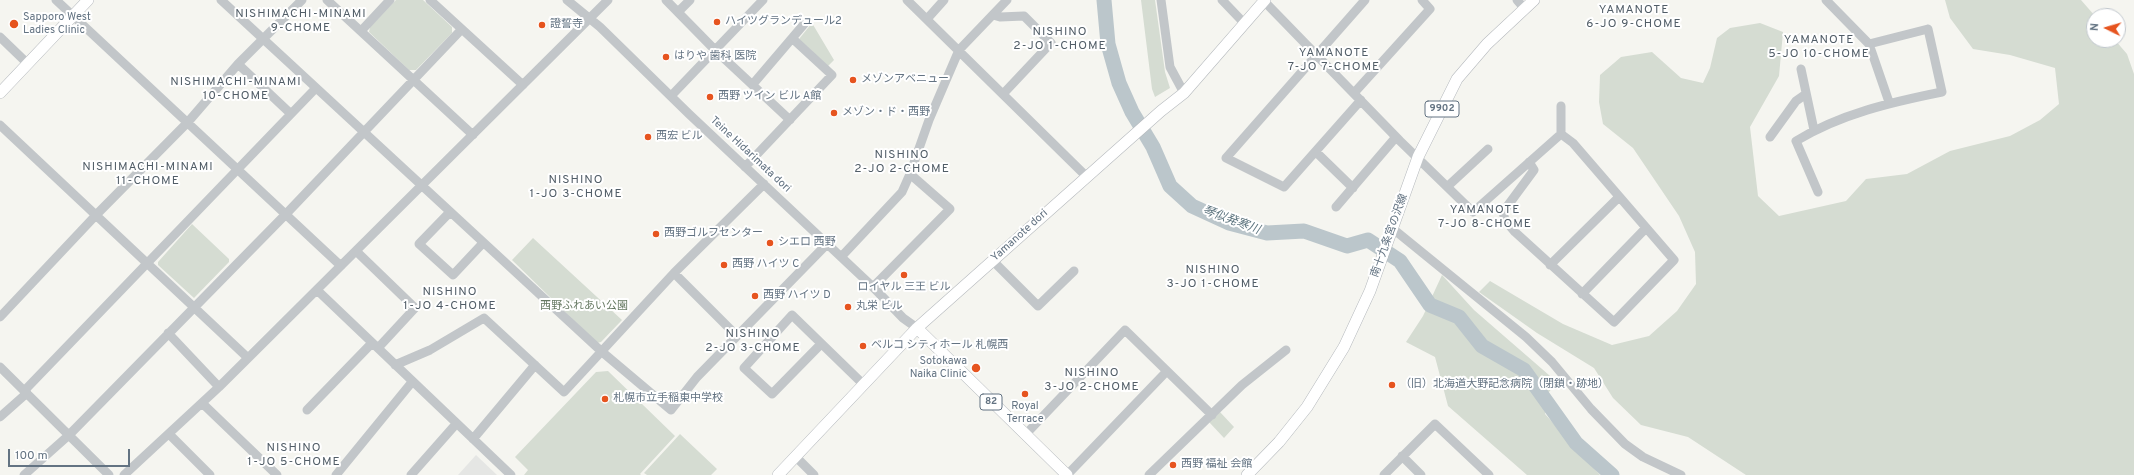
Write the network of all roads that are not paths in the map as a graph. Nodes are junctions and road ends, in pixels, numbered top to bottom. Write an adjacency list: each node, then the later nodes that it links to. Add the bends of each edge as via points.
1 (56, 0): 27 (street)
2 (88, 0): 27 (main road)
3 (221, 0): 35 (street)
4 (302, 0): 35 (street)
5 (327, 0): 33 (street)
6 (390, 0): 33 (street)
7 (430, 0): 32 (street)
8 (567, 0): 28 (street, Teine Hidarimata dori)
9 (608, 0): 28 (street)
10 (666, 0): 25 (street)
11 (690, 0): 25 (street)
12 (763, 0): 38 (street)
13 (907, 0): 29 (street)
14 (944, 0): 29 (street)
15 (1007, 0): 26 (street)
16 (1161, 0): 49 (street, via 1170,67)
17 (1222, 0): 31 (street)
18 (1264, 0): 31 (main road, Yamanote dori); 40 (street)
19 (1365, 0): 40 (street)
20 (1422, 0): 50 (street, via 1430,9)
21 (1516, 0): 24 (street)
22 (1534, 0): 24 (main road, 南十九条宮の沢線 / 9902)
23 (1826, 0): 37 (street)
24 (1524, 8): 69 (main road, 南十九条宮の沢線 / 9902, via 1487,44 1457,79)
25 (678, 12): 38 (street)
26 (993, 15): 39 (street); 51 (street, via 1024,16 1051,43)
27 (73, 16): 41 (main road); 59 (street)
28 (590, 19): 46 (street); 53 (street, Teine Hidarimata dori)
29 (927, 19): 39 (street)
30 (805, 23): 36 (street)
31 (1244, 23): 49 (main road, Yamanote dori)
32 (461, 30): 44 (street); 46 (street)
33 (361, 32): 44 (street)
34 (0, 37): 41 (street)
35 (262, 39): 42 (street); 47 (street)
36 (792, 39): 45 (street); 58 (street, via 832,75)
37 (1869, 44): 55 (street); 55 (street, via 1928,29 1942,92)
38 (715, 50): 45 (street); 53 (street)
39 (958, 50): 51 (street); 73 (street)
40 (1316, 55): 50 (street); 68 (street, via 1226,158 1284,187)
41 (28, 64): 48 (main road)
42 (238, 64): 57 (street); 59 (street)
43 (1801, 69): 52 (street)
44 (412, 80): 62 (street); 64 (street)
45 (753, 84): 58 (street)
46 (523, 85): 64 (street)
47 (316, 88): 57 (street); 62 (street)
48 (0, 93)
49 (1184, 93): 74 (main road, Yamanote dori)
50 (1354, 93): 54 (street)
51 (1003, 94): 74 (street)
52 (1806, 94): 61 (street); 66 (street, via 1796,101)
53 (671, 96): 71 (street, Teine Hidarimata dori)
54 (1361, 100): 65 (street); 68 (street)
55 (1889, 102): 61 (street)
56 (1560, 106): 63 (street)
57 (291, 114): 72 (street)
58 (790, 120): 71 (street)
59 (188, 122): 72 (street); 83 (street)
60 (0, 125): 83 (street)
61 (1814, 130): 79 (street, via 1796,141)
62 (364, 132): 76 (street); 84 (street)
63 (1561, 134): 70 (street); 80 (street, via 1573,143)
64 (473, 135): 76 (street)
65 (1396, 137): 69 (street); 78 (street)
66 (1770, 137)
67 (1488, 149): 77 (street)
68 (1316, 152): 78 (street)
69 (1418, 157): 77 (street); 85 (main road, 南十九条宮の沢線 / 9902)
70 (1529, 162): 77 (street, via 1473,212); 93 (street, via 1534,170 1503,212 1505,220 1515,232)
71 (745, 167): 75 (street, Teine Hidarimata dori)
72 (238, 169): 84 (street); 92 (street)
73 (910, 174): 90 (street, via 902,192); 97 (street, via 950,209)
74 (1087, 176): 91 (main road, Yamanote dori)
75 (764, 184): 88 (street, Teine Hidarimata dori); 96 (street)
76 (422, 186): 82 (street); 89 (street)
77 (1448, 186)
78 (1353, 188): 81 (street)
79 (1818, 192)
80 (1619, 197): 86 (street); 93 (street)
81 (1336, 207)
82 (450, 212): 87 (street); 87 (street, via 419,244 452,275)
83 (97, 214): 92 (street); 101 (street)
84 (286, 214): 94 (street); 100 (street)
85 (1392, 228): 141 (main road, 南十九条宮の沢線 / 9902, via 1359,316 1328,375 1279,442); 145 (street, via 1526,337 1552,362 1591,409 1625,444 1643,457)
86 (1646, 228): 99 (street); 99 (street, via 1674,260 1614,322)
87 (484, 243): 108 (street)
88 (827, 244): 90 (street, Teine Hidarimata dori); 104 (street)
89 (356, 251): 94 (street); 106 (street, via 415,308)
90 (841, 257): 97 (street, Teine Hidarimata dori)
91 (992, 260): 95 (street, via 1038,306); 102 (main road, Yamanote dori)
92 (147, 262): 100 (street); 117 (street)
93 (1550, 265): 99 (street)
94 (341, 266): 98 (street)
95 (1074, 271)
96 (674, 273): 104 (street); 108 (street)
97 (873, 287): 102 (street, Teine Hidarimata dori)
98 (317, 290): 106 (street); 109 (street)
99 (1582, 294)
100 (194, 306): 103 (street); 109 (street)
101 (0, 317)
102 (916, 328): 115 (main road, Yamanote dori); 125 (main road, 82)
103 (168, 333): 116 (street); 124 (street)
104 (737, 336): 108 (street, via 698,376 671,410)
105 (821, 344): 105 (street, via 792,315 744,368 772,394); 115 (street)
106 (375, 346): 110 (street); 119 (street)
107 (1286, 350): 120 (street, via 1242,385)
108 (601, 351): 111 (street, via 564,392)
109 (248, 358): 116 (street)
110 (395, 365): 111 (street, via 430,350 484,318); 114 (street)
111 (535, 365): 126 (street)
112 (0, 367): 117 (street)
113 (1167, 371): 120 (street); 125 (street, via 1125,330); 139 (street)
114 (412, 382): 122 (street); 134 (street)
115 (863, 384): 127 (main road, Yamanote dori)
116 (219, 387): 118 (street)
117 (26, 392): 121 (street); 124 (street)
118 (202, 403): 123 (street); 133 (street)
119 (307, 410)
120 (1212, 415): 140 (street)
121 (0, 417)
122 (456, 424): 126 (street); 135 (street)
123 (169, 434): 131 (street); 132 (street)
124 (69, 435): 129 (street); 130 (street)
125 (1025, 435): 139 (main road, 82)
126 (473, 438): 136 (street)
127 (795, 456): 137 (main road, Yamanote dori); 138 (street)
128 (1402, 456): 142 (street); 143 (street); 144 (street, via 1435,424)
129 (24, 475)
130 (109, 475)
131 (124, 475)
132 (210, 475)
133 (277, 475)
134 (336, 475)
135 (410, 475)
136 (511, 475)
137 (778, 475)
138 (814, 475)
139 (1067, 475)
140 (1149, 475)
141 (1247, 475)
142 (1384, 475)
143 (1421, 475)
144 (1489, 475)
145 (1681, 475)

